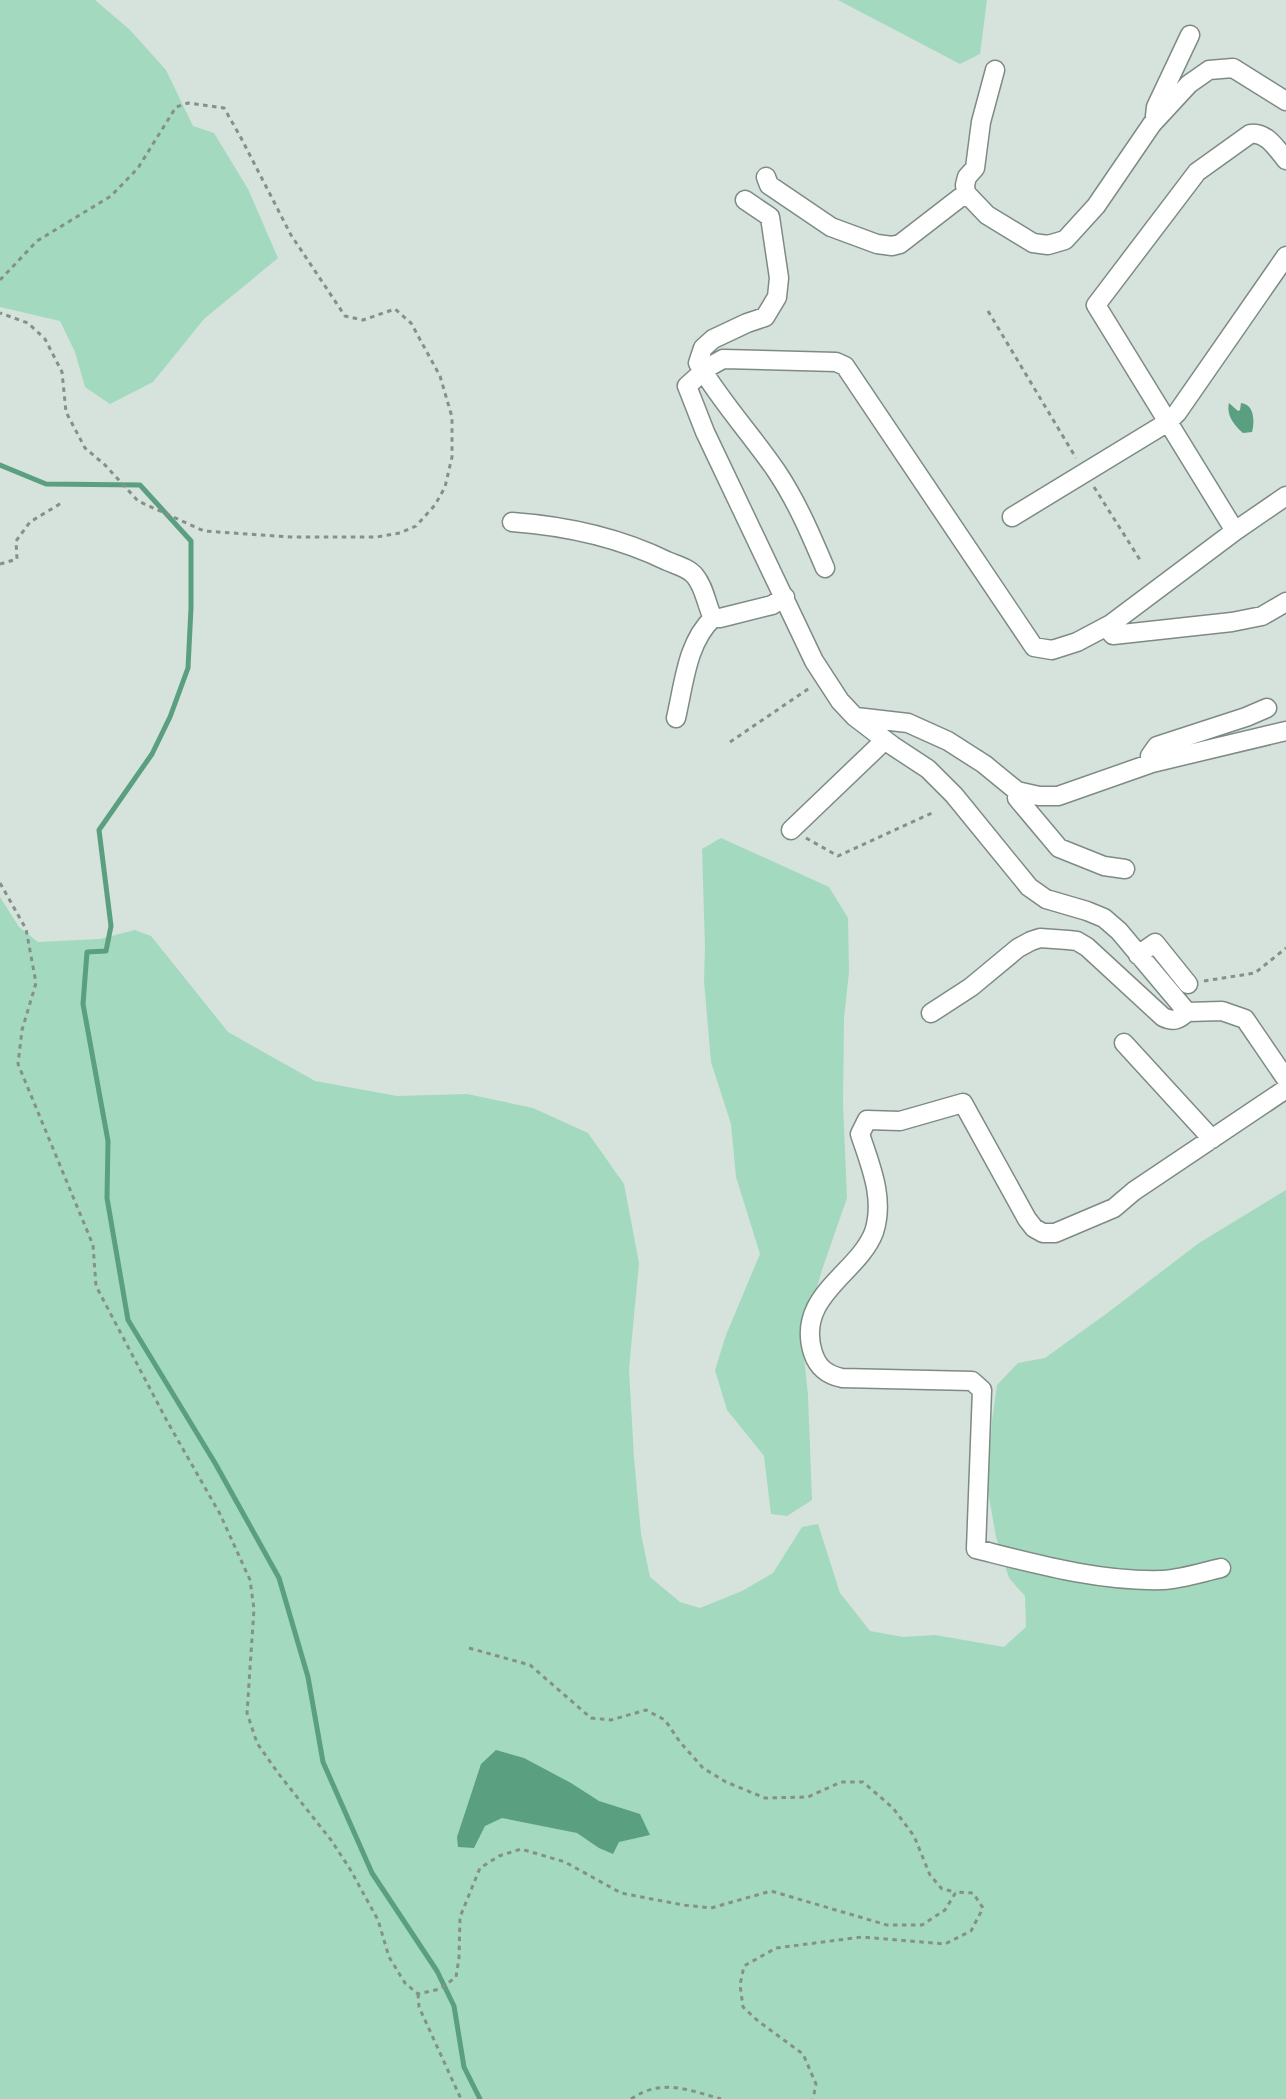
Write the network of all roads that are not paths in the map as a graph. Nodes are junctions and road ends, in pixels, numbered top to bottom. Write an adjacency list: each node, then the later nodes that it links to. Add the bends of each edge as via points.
1 (1190, 35): 4 (lane, via 1156,107)
2 (995, 70): 7 (lane, via 981,122 975,168 967,177)
3 (1286, 101): 4 (lane, via 1233,68 1209,70 1189,84)
4 (1154, 120): 7 (lane, via 1096,206 1065,240 1048,245 1033,243 987,215)
5 (1286, 160): 11 (lane, via 1270,140 1256,133 1197,172 1096,305)
6 (766, 177): 7 (lane, via 769,185 831,227 885,245 900,244)
7 (966, 193)
8 (745, 200): 10 (lane, via 770,217 779,278 777,297 765,317 713,339 703,348 698,363)
9 (1286, 256): 11 (lane)
10 (703, 371): 16 (lane, via 778,474 799,508); 17 (lane, via 687,386); 20 (lane, via 723,359 836,362 845,366 1034,647 1052,650)
11 (1168, 422): 13 (lane); 15 (lane)
12 (1286, 496): 15 (lane)
13 (1012, 517)
14 (512, 522): 19 (lane, via 576,529 643,549 693,573 701,583)
15 (1235, 531): 20 (lane)
16 (825, 568)
17 (784, 597): 19 (lane, via 772,605); 22 (lane, via 814,662)
18 (1286, 602): 20 (lane, via 1262,616 1232,622 1113,635)
19 (713, 618): 23 (lane, via 694,643)
20 (1106, 627)
21 (1267, 708): 26 (lane, via 1157,746 1150,756)
22 (855, 717): 25 (lane); 27 (lane, via 908,723 948,741)
23 (676, 718)
24 (1286, 731): 26 (lane)
25 (885, 740): 28 (lane); 30 (lane, via 928,769 954,795 1029,886 1046,899 1104,918)
26 (1152, 763): 27 (lane, via 1058,796)
27 (1017, 790): 29 (lane, via 1017,798 1059,848 1104,866)
28 (791, 830)
29 (1125, 869)
30 (1138, 955): 31 (lane, via 1155,943); 33 (lane)
31 (1188, 984)
32 (931, 1012): 33 (lane, via 971,987 1018,948 1040,938 1077,941 1087,947 1163,1017 1173,1020)
33 (1187, 1012): 35 (lane, via 1222,1011 1245,1019)
34 (1124, 1043): 37 (lane)
35 (1286, 1079)
36 (1286, 1089): 37 (lane)
37 (1212, 1139): 38 (lane, via 1114,1208 1055,1233 1043,1233 1026,1219 963,1103 900,1121 867,1120 860,1134 878,1191 874,1231 863,1253 820,1300 811,1325 811,1348 816,1364 830,1376 972,1381 982,1389 976,1549 1070,1571 1124,1578 1164,1580)
38 (1221, 1568)

